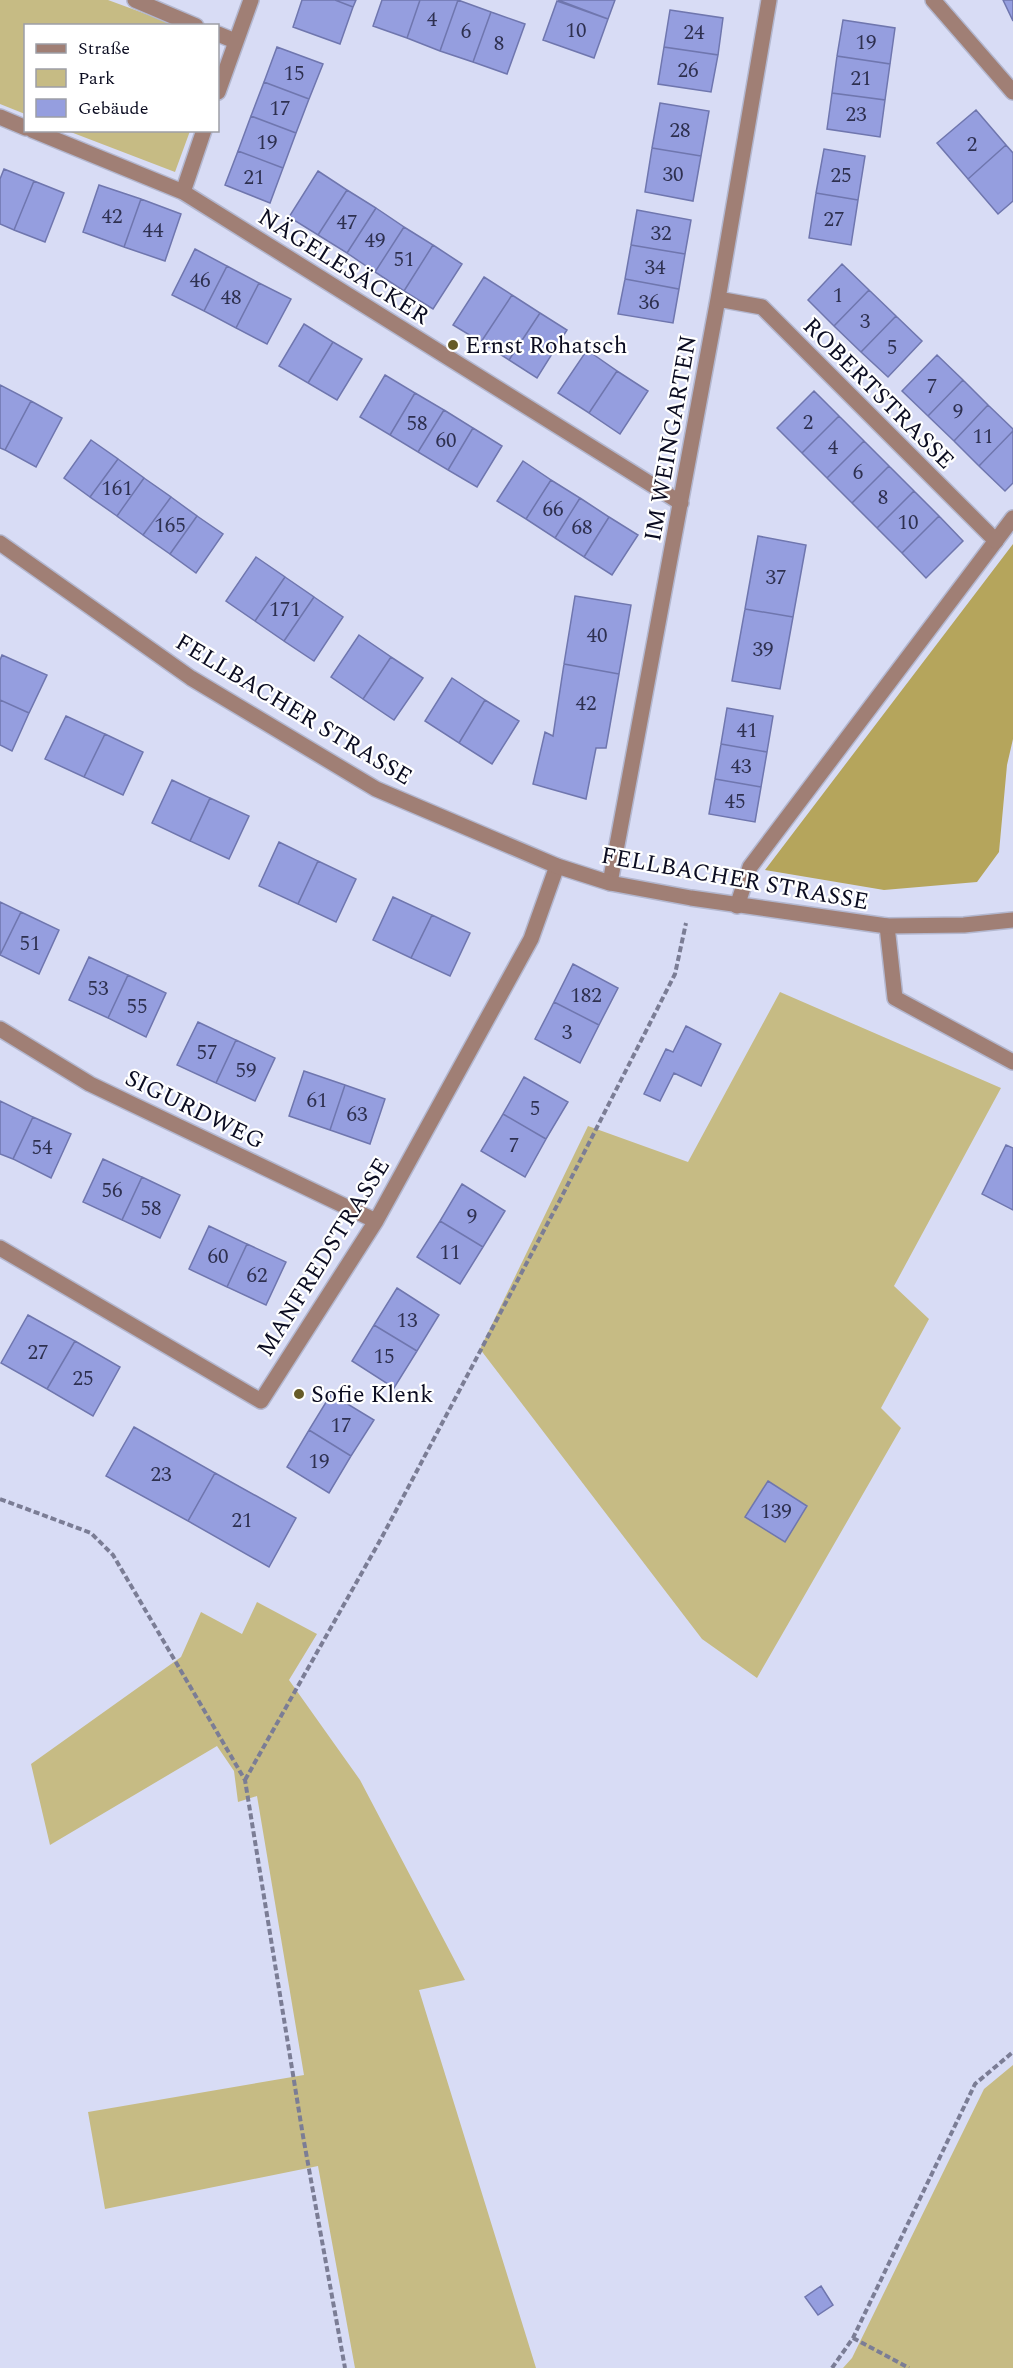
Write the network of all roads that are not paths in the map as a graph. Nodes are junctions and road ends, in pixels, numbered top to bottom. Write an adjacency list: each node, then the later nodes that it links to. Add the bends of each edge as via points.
1 (135, 0): 5 (street)
2 (251, 0): 7 (street)
3 (769, 0): 15 (street, IM WEINGARTEN)
4 (933, 0): 9 (street)
5 (191, 24)
6 (219, 34): 7 (street)
7 (235, 41): 8 (street)
8 (219, 89)
9 (1013, 92)
10 (0, 117): 11 (street)
11 (24, 127)
12 (37, 132): 14 (street, NÄGELESÄCKER)
13 (203, 132): 14 (street)
14 (183, 192): 16 (street, NÄGELESÄCKER)
15 (718, 299): 16 (street, IM WEINGARTEN); 18 (street, ROBERTSTRASSE, via 762,307)
16 (681, 503): 21 (street, IM WEINGARTEN)
17 (1013, 518): 18 (street)
18 (996, 541): 22 (street, via 750,867)
19 (0, 543): 20 (street, FELLBACHER STRASSE, via 191,678 376,789)
20 (557, 866): 21 (street, FELLBACHER STRASSE); 27 (street, MANFREDSTRASSE, via 531,939)
21 (610, 883): 22 (street, FELLBACHER STRASSE)
22 (736, 906): 24 (street, FELLBACHER STRASSE)
23 (1013, 920): 24 (street, FELLBACHER STRASSE)
24 (886, 926): 26 (street, via 895,998)
25 (0, 1029): 27 (street, SIGURDWEG, via 90,1084)
26 (1013, 1062)
27 (376, 1221): 28 (street, MANFREDSTRASSE, via 261,1401)
28 (0, 1248)

